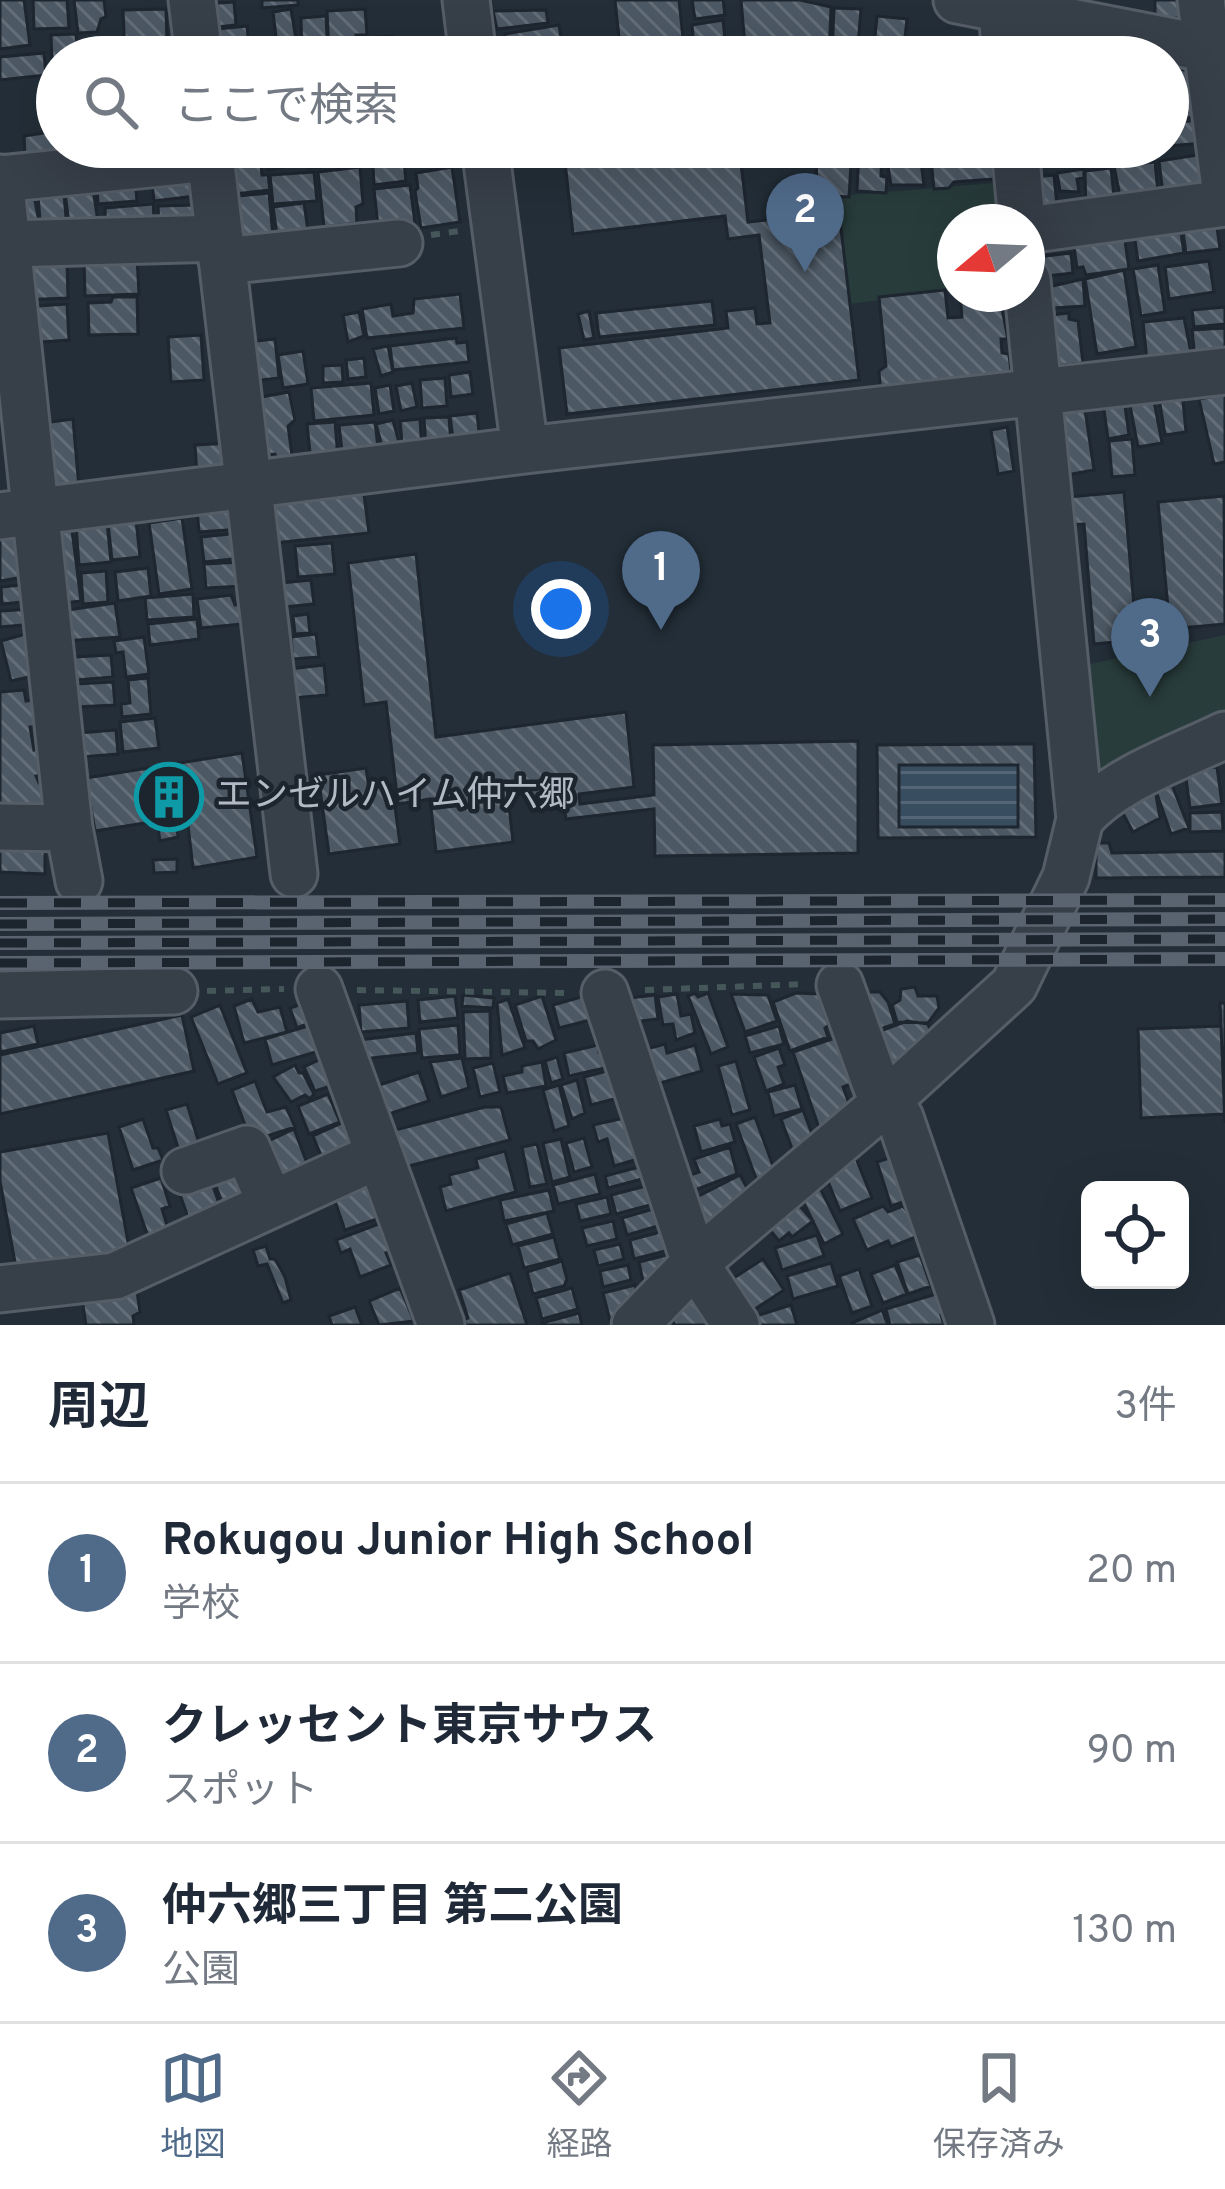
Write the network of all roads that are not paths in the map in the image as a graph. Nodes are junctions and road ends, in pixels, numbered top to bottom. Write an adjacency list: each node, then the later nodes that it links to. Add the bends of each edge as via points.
1 (192, 0): 6 (street)
2 (466, 0): 7 (street)
3 (957, 0): 5 (street)
4 (1202, 0): 10 (street)
5 (1001, 4): 8 (street); 9 (street)
6 (196, 36)
7 (470, 36)
8 (1004, 36)
9 (1151, 36)
10 (1216, 50): 16 (street)
11 (81, 168): 15 (street)
12 (212, 168): 22 (street)
13 (488, 168): 27 (street)
14 (1017, 168): 18 (street)
15 (0, 178): 21 (street)
16 (1225, 188)
17 (1225, 203): 19 (street)
18 (1020, 204)
19 (1045, 228)
20 (399, 243): 22 (street)
21 (7, 244): 22 (street); 24 (street)
22 (221, 249): 28 (street)
23 (1030, 312): 26 (street)
24 (10, 366): 29 (street)
25 (1225, 370): 26 (street)
26 (1037, 392): 27 (street); 31 (street)
27 (525, 450): 28 (street)
28 (249, 484): 29 (street); 34 (street)
29 (18, 514): 33 (street)
30 (1225, 735): 31 (street, via 1134,780)
31 (1080, 819): 41 (street, via 1066,877 1015,985)
32 (0, 827): 33 (street)
33 (69, 828): 35 (street)
34 (295, 874)
35 (79, 881)
36 (840, 985): 41 (street)
37 (319, 988): 42 (street)
38 (174, 992): 40 (street)
39 (605, 993): 45 (street)
40 (0, 995)
41 (886, 1101): 45 (street); 50 (street, via 900,1118)
42 (377, 1156): 44 (street); 47 (street, via 420,1262)
43 (185, 1171): 44 (street, via 247,1149)
44 (271, 1204): 46 (street, via 115,1276)
45 (695, 1263): 48 (street); 49 (street)
46 (0, 1289)
47 (432, 1322)
48 (635, 1325)
49 (736, 1325)
50 (971, 1325)

